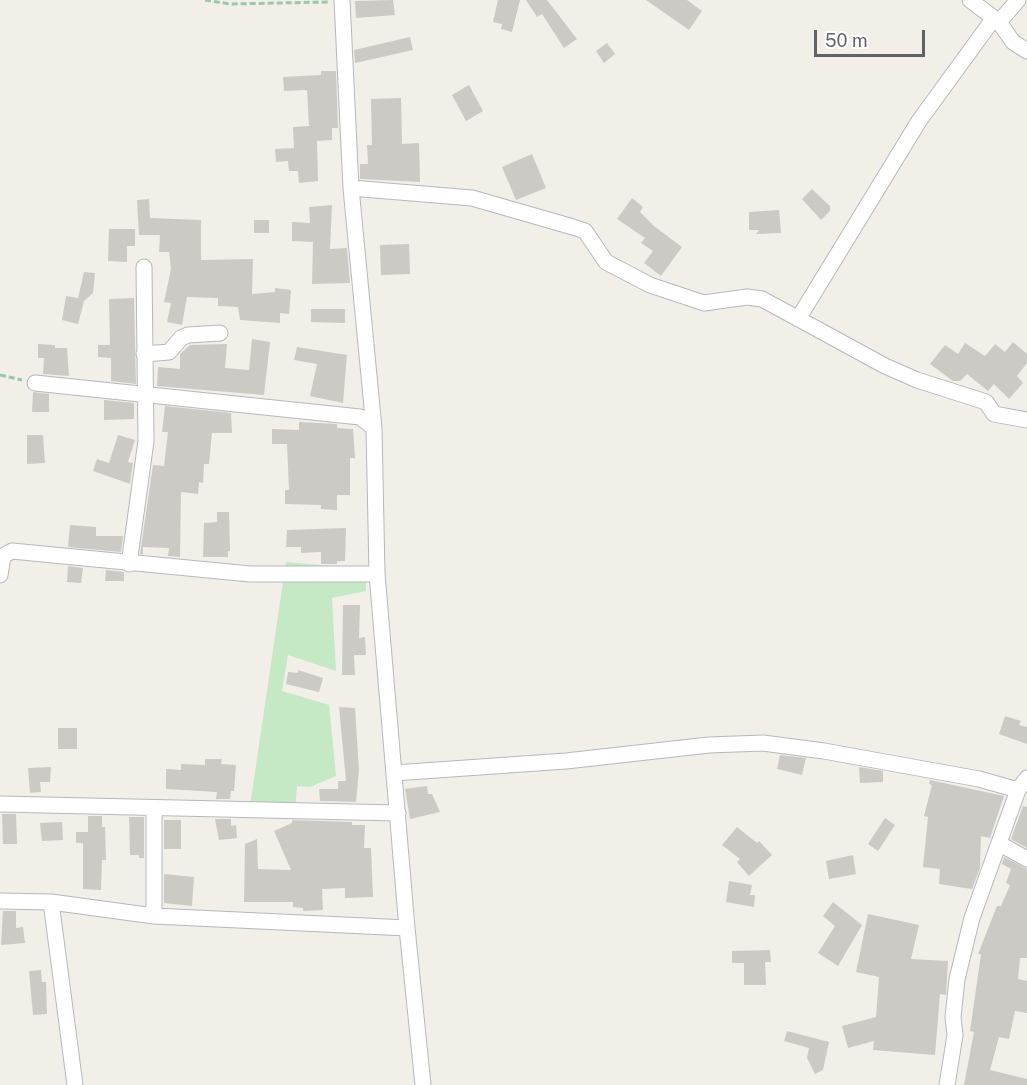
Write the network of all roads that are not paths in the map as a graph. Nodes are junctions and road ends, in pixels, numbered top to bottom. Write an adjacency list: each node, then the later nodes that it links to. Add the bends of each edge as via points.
1 (970, 0): 4 (street)
2 (1018, 0): 4 (street)
3 (341, 1): 6 (street)
4 (997, 20): 5 (street, via 1013,42); 8 (street, via 919,121)
5 (1027, 51)
6 (351, 188): 8 (street, via 472,198 573,227 585,231 606,262 650,285 704,303 754,297); 14 (street)
7 (144, 267): 10 (street)
8 (798, 319): 13 (street, via 917,380 986,402 994,414)
9 (220, 333): 10 (street, via 188,335 169,352)
10 (144, 354): 12 (street)
11 (35, 383): 12 (street)
12 (145, 395): 14 (street, via 360,417); 15 (street, via 146,441)
13 (1027, 420)
14 (374, 428): 16 (street)
15 (129, 564): 16 (street, via 250,574); 17 (street, via 12,551 3,556)
16 (377, 574): 18 (street)
17 (0, 575)
18 (394, 773): 19 (street, via 763,743); 22 (street)
19 (1023, 784): 23 (street)
20 (0, 804): 21 (street)
21 (154, 809): 22 (street); 27 (street)
22 (398, 813): 28 (street)
23 (1000, 844): 24 (street); 31 (street, via 972,918 957,979 955,1035)
24 (1027, 859)
25 (0, 901): 26 (street)
26 (51, 902): 27 (street); 29 (street)
27 (154, 916): 28 (street)
28 (406, 928): 30 (street)
29 (75, 1085)
30 (423, 1085)
31 (947, 1085)

